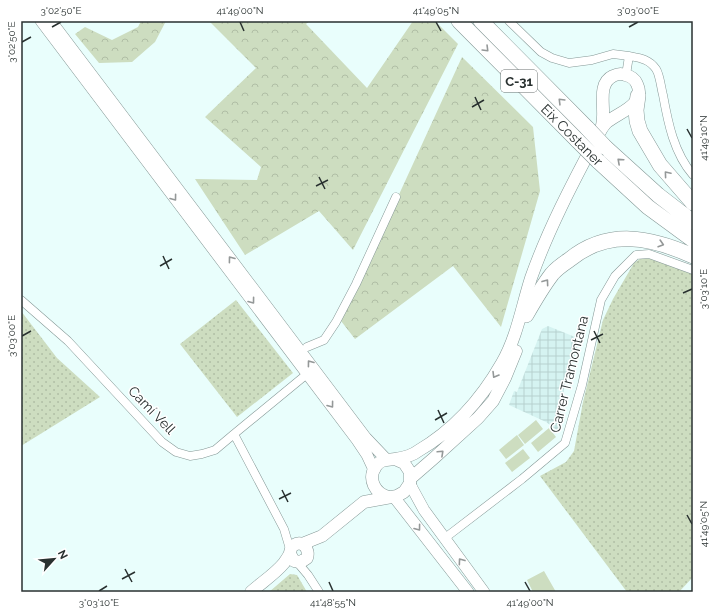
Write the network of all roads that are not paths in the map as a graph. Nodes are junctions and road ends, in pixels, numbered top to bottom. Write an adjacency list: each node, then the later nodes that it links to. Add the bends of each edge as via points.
1 (41, 21): 23 (street, one-way to 23)
2 (51, 21): 25 (street, one-way to 2, via 366,438)
3 (459, 21): 16 (highway, Eix Costaner / C-31, one-way to 16, bridge, via 598,161 648,207)
4 (481, 21): 11 (highway, Eix Costaner / C-31, one-way to 4)
5 (509, 21): 6 (street, via 541,52 569,63 613,54)
6 (629, 56): 7 (street); 12 (street, via 646,59 657,69 666,115 676,146)
7 (626, 75): 8 (main road, via 617,74 609,79 604,87); 9 (main road, via 636,82)
8 (603, 96): 10 (main road, via 612,108); 11 (main road, via 603,119)
9 (638, 96): 10 (main road, via 634,104); 14 (highway, one-way to 9, via 660,165 640,130 636,110)
10 (626, 109): 11 (main road)
11 (594, 129): 15 (highway, Eix Costaner / C-31, one-way to 11, bridge, via 658,195 605,147); 19 (main road)
12 (693, 175)
13 (396, 197): 22 (street, via 336,322 324,340)
14 (693, 203)
15 (693, 222)
16 (693, 240)
17 (693, 256): 21 (highway, one-way to 17, via 553,272 576,254 598,243 624,238 650,240)
18 (693, 270): 30 (street, Carrer Tramontana, via 649,254 636,255 615,276 601,300 582,385 565,443)
19 (531, 278): 21 (main road); 25 (main road, one-way to 25, via 513,340 489,385 464,415 433,441 417,452)
20 (21, 300): 24 (street, Camí Vell, via 68,341 162,442 176,452 190,456 215,450)
21 (526, 315): 27 (main road, one-way to 21, via 493,401 518,346)
22 (307, 346)
23 (307, 374): 24 (street, Camí Vell); 26 (street, one-way to 26, via 361,445)
24 (234, 434): 31 (street)
25 (390, 459): 26 (main road, via 378,464); 27 (main road, via 406,465 410,472)
26 (373, 475): 28 (main road, via 374,485 378,491 382,495); 29 (main road)
27 (410, 480): 28 (main road, via 404,492); 30 (street, via 424,510)
28 (392, 497): 29 (main road); 34 (street, one-way to 34)
29 (364, 502): 31 (main road)
30 (445, 538): 35 (street, one-way to 30)
31 (296, 555): 32 (main road); 33 (street)
32 (251, 592)
33 (319, 592)
34 (468, 592)
35 (484, 592)

